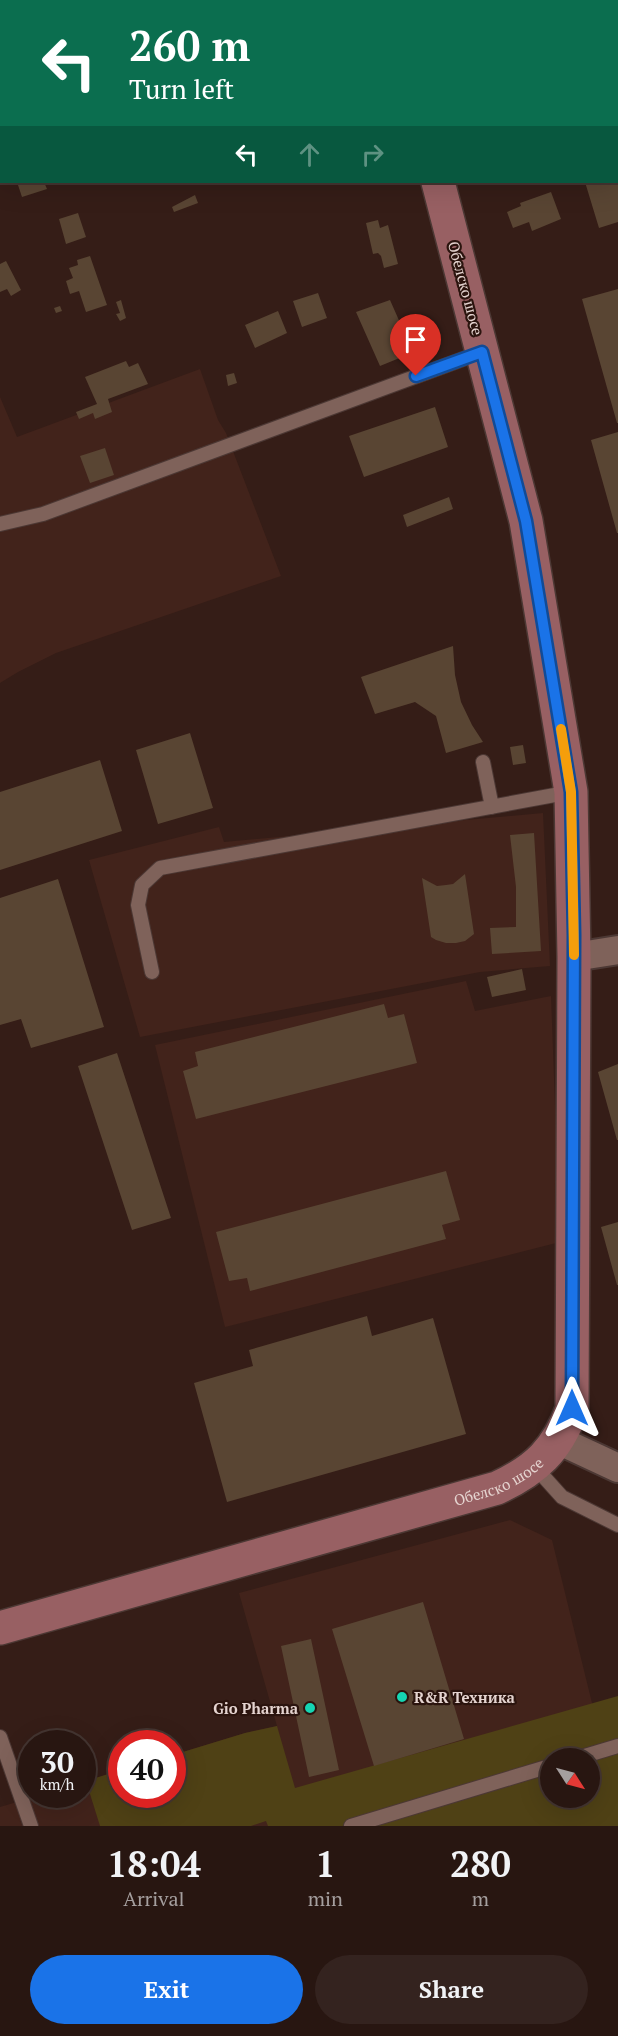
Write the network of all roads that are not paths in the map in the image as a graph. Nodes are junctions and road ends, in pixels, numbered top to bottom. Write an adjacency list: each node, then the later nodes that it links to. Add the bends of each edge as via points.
1 (442, 183): 2 (street, Обелско шосе)
2 (482, 352): 3 (lane, via 43,514); 5 (street, Обелско шосе, via 526,521)
3 (0, 524)
4 (483, 762): 6 (lane)
5 (571, 792): 6 (lane); 8 (street, Обелско шосе)
6 (492, 807): 9 (lane, via 160,868 142,885 138,905)
7 (618, 950): 8 (street)
8 (574, 957): 10 (street, Обелско шосе, via 572,1408)
9 (152, 972)
10 (558, 1440): 11 (street, Обелско шосе); 12 (street)
11 (535, 1467): 13 (lane, via 562,1497); 14 (street, Обелско шосе, via 497,1488)
12 (618, 1468)
13 (618, 1525)
14 (0, 1628)
15 (0, 1737): 19 (lane)
16 (618, 1746): 17 (lane)
17 (600, 1752)
18 (540, 1769): 20 (lane)
19 (31, 1826)
20 (351, 1826)

